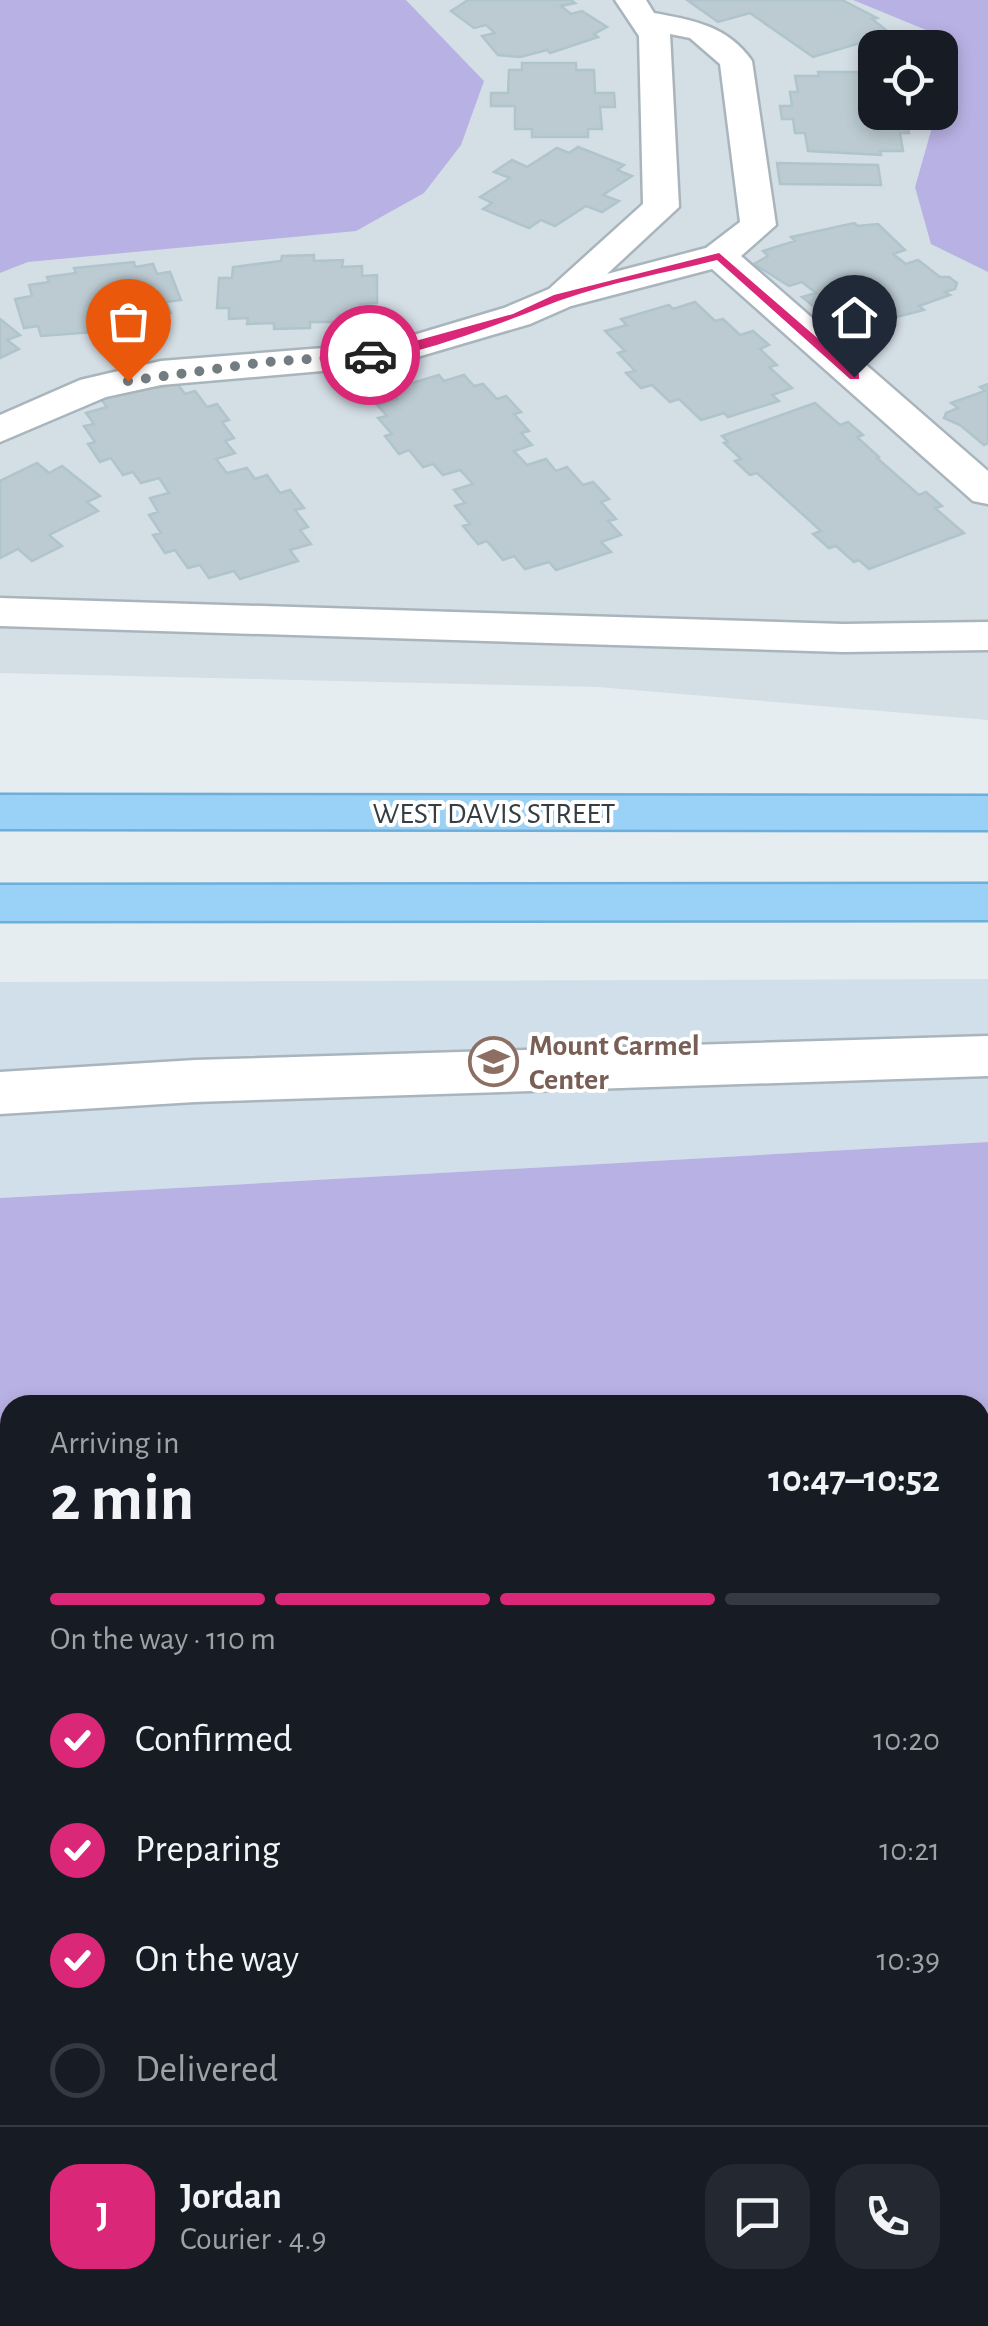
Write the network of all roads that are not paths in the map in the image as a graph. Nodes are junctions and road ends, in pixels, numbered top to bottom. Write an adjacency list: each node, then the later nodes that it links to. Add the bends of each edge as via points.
1 (637, 10): 2 (lane, via 700,32 736,61 758,225); 3 (lane, via 655,36 662,207)
2 (719, 256): 3 (lane); 5 (lane)
3 (558, 298): 4 (lane, via 390,354 161,374 94,388)
4 (0, 430)
5 (988, 492)
6 (0, 612): 7 (lane, via 843,638)
7 (988, 636)
8 (0, 812): 9 (main road, WEST DAVIS STREET)
9 (988, 813)
10 (988, 902): 11 (main road)
11 (0, 903)
12 (988, 1056): 13 (lane, via 195,1080)
13 (0, 1093)

